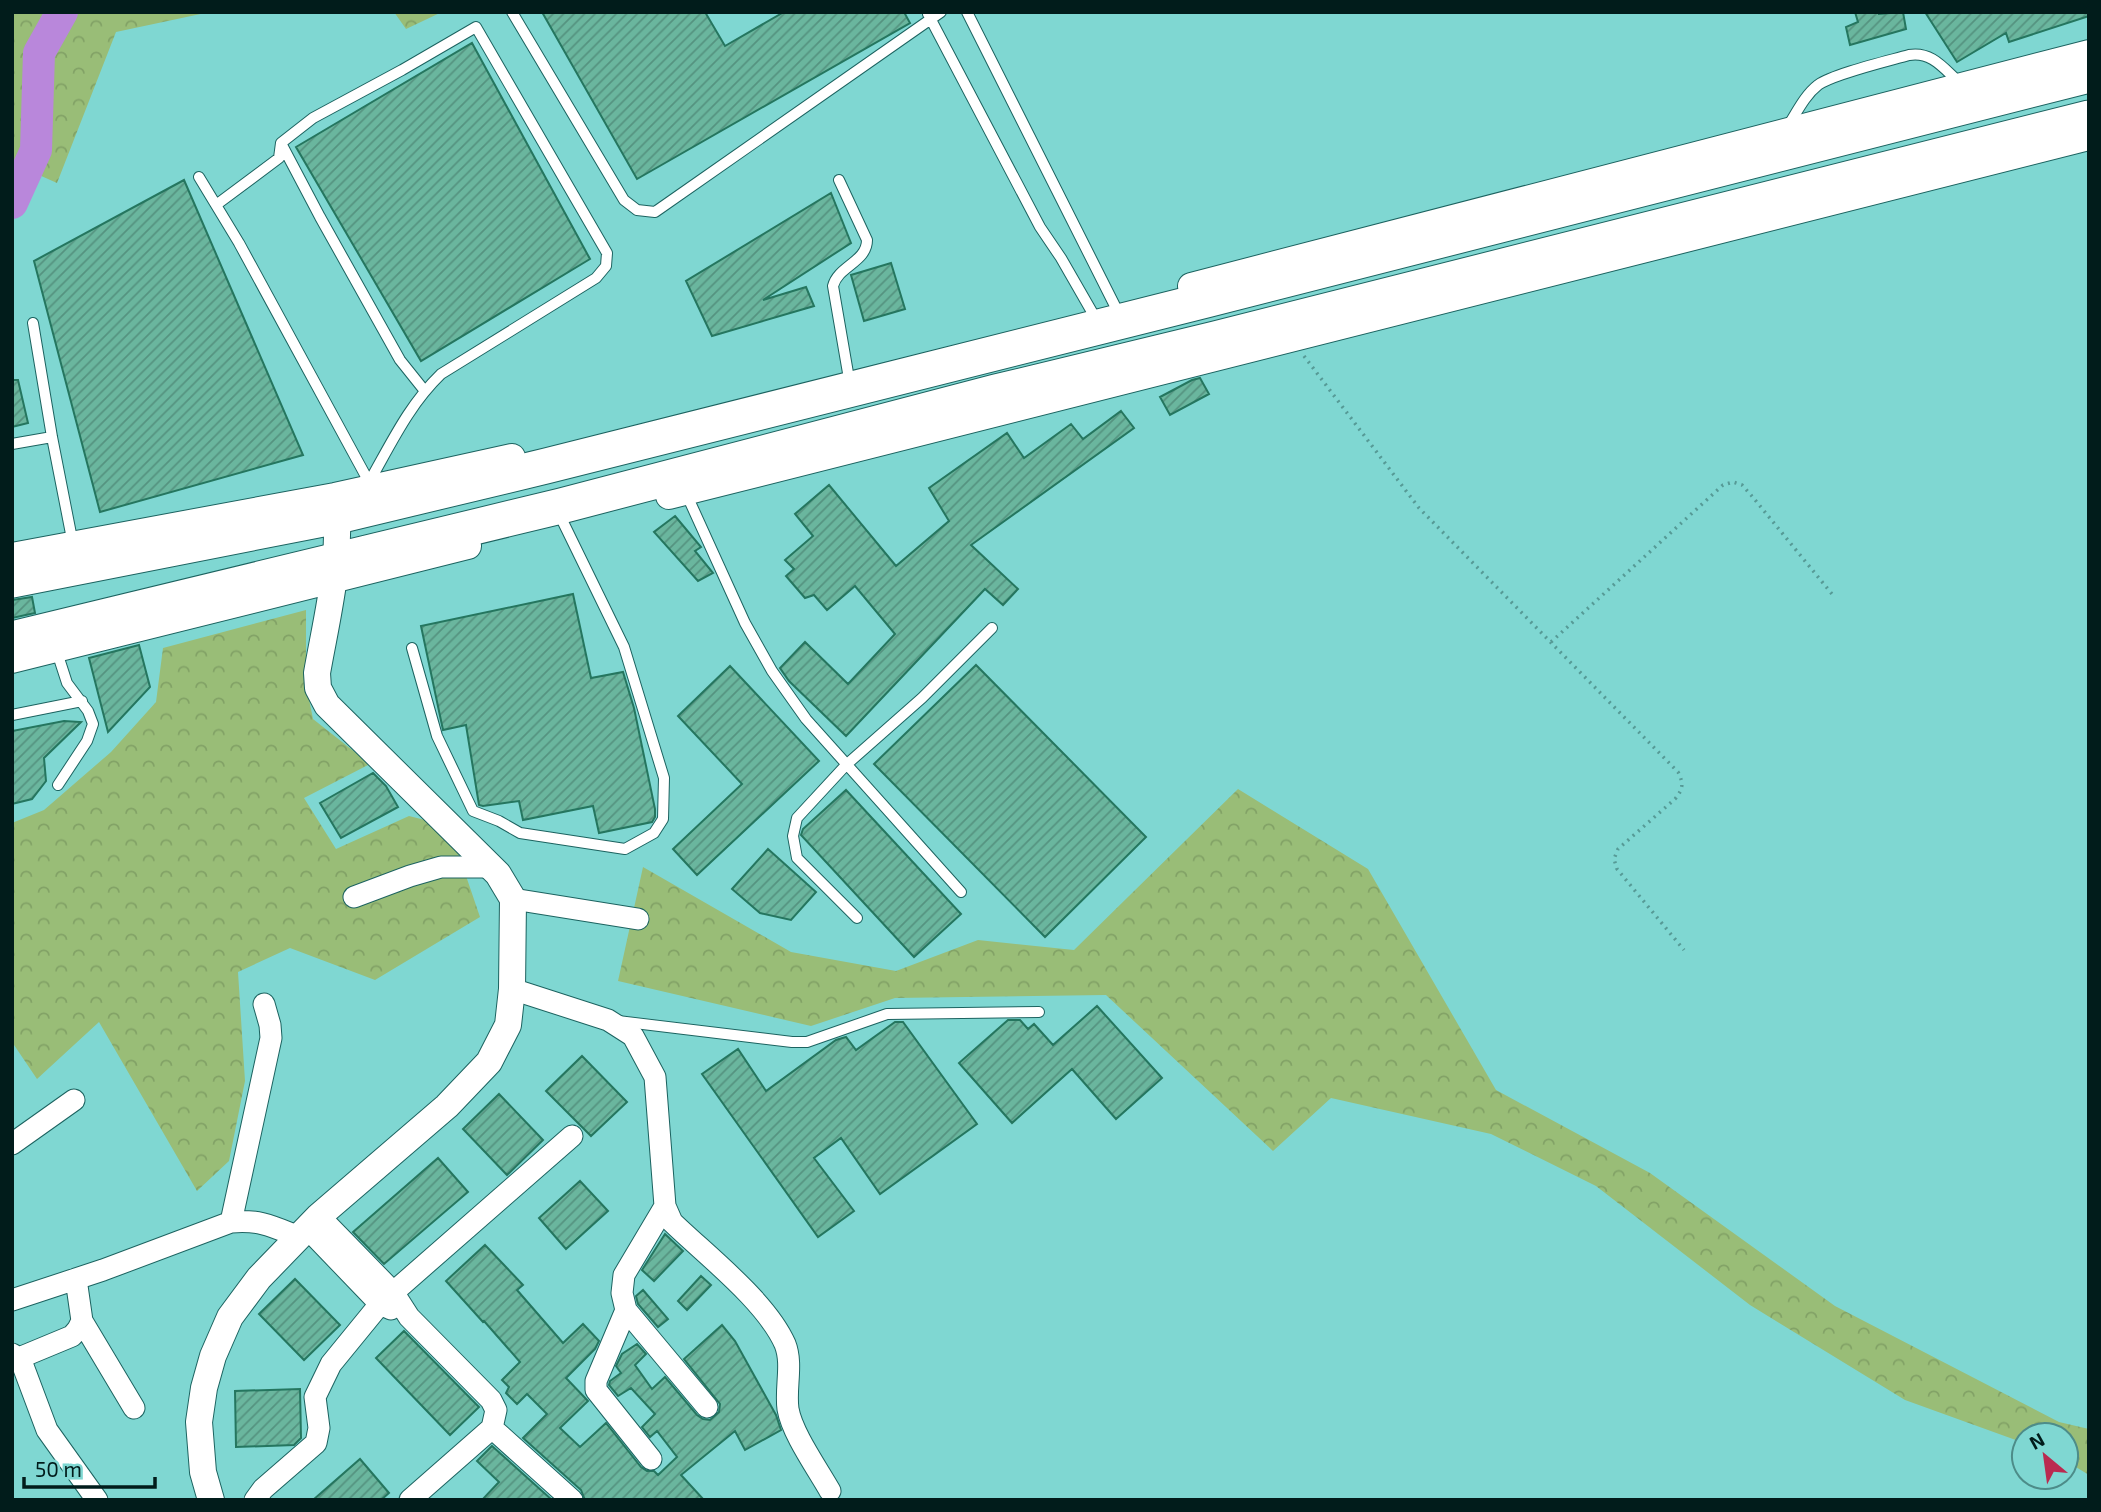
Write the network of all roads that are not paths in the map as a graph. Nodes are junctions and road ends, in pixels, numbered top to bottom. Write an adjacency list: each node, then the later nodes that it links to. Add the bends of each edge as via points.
1 (512, 12): 3 (lane, via 624,200 637,210 655,212)
2 (968, 12): 14 (lane)
3 (933, 14): 14 (lane, via 1040,227)
4 (2089, 53): 6 (street)
5 (2089, 75): 22 (highway, via 546,466)
6 (1963, 86): 8 (street); 8 (lane, via 1931,58 1909,55 1819,84)
7 (2089, 118): 26 (highway, via 996,393 561,506)
8 (1784, 131): 14 (street)
9 (2089, 137): 21 (street)
10 (281, 143): 13 (lane, via 279,158); 17 (lane, via 400,360); 17 (lane, via 313,118 476,27 607,253 607,265 596,278 441,374)
11 (200, 177): 13 (lane)
12 (839, 180): 16 (lane, via 867,240 863,254 835,277)
13 (216, 205): 20 (lane)
14 (1104, 309): 16 (street)
15 (33, 323): 18 (lane)
16 (848, 373): 20 (street, via 520,455)
17 (425, 390): 20 (lane)
18 (52, 437): 19 (lane); 24 (lane)
19 (12, 444)
20 (367, 486): 22 (street)
21 (685, 491): 23 (street); 35 (lane, via 772,671)
22 (336, 506): 24 (street); 26 (street); 27 (highway)
23 (563, 522): 26 (street); 30 (lane, via 624,647 664,778 663,819 654,833 625,849 520,833 473,811 437,736)
24 (73, 544): 25 (street)
25 (12, 556)
26 (335, 571): 29 (highway); 31 (street); 37 (street, via 317,673 318,688 327,705)
27 (12, 580)
28 (992, 628): 35 (lane)
29 (12, 639)
30 (412, 648)
31 (56, 649): 32 (street); 33 (lane, via 67,683)
32 (12, 660)
33 (82, 701): 34 (lane); 36 (lane, via 93,724)
34 (12, 715)
35 (846, 765): 38 (lane); 41 (lane, via 797,818 793,836 797,858)
36 (58, 785)
37 (492, 867): 39 (street, via 441,867); 40 (street)
38 (961, 892)
39 (354, 897)
40 (513, 908): 42 (street); 43 (street)
41 (857, 918)
42 (638, 919)
43 (512, 989): 46 (street); 52 (street, via 508,1025 489,1062 447,1106)
44 (264, 1004): 51 (street, via 271,1038)
45 (1039, 1012): 46 (lane, via 887,1014 807,1042)
46 (608, 1020): 50 (street, via 633,1036 654,1077)
47 (74, 1100): 49 (street)
48 (572, 1136): 55 (street)
49 (12, 1144)
50 (664, 1206): 56 (street, via 624,1275); 63 (street, via 671,1222 772,1321 786,1347 793,1425)
51 (231, 1223): 52 (street); 53 (street)
52 (309, 1227): 55 (street); 65 (street, via 259,1278 230,1317 213,1356 199,1422 203,1472)
53 (76, 1279): 54 (street); 57 (street)
54 (14, 1297)
55 (387, 1298): 61 (street, via 491,1401 496,1410); 66 (street, via 331,1364 315,1397 316,1443)
56 (626, 1310): 59 (street); 62 (street, via 596,1390)
57 (82, 1321): 58 (street, via 72,1336); 60 (street)
58 (15, 1356): 64 (street, via 47,1430)
59 (707, 1407)
60 (134, 1408)
61 (492, 1428): 67 (street); 68 (street)
62 (651, 1459)
63 (830, 1491)
64 (97, 1500)
65 (211, 1500)
66 (255, 1500)
67 (410, 1500)
68 (572, 1500)

